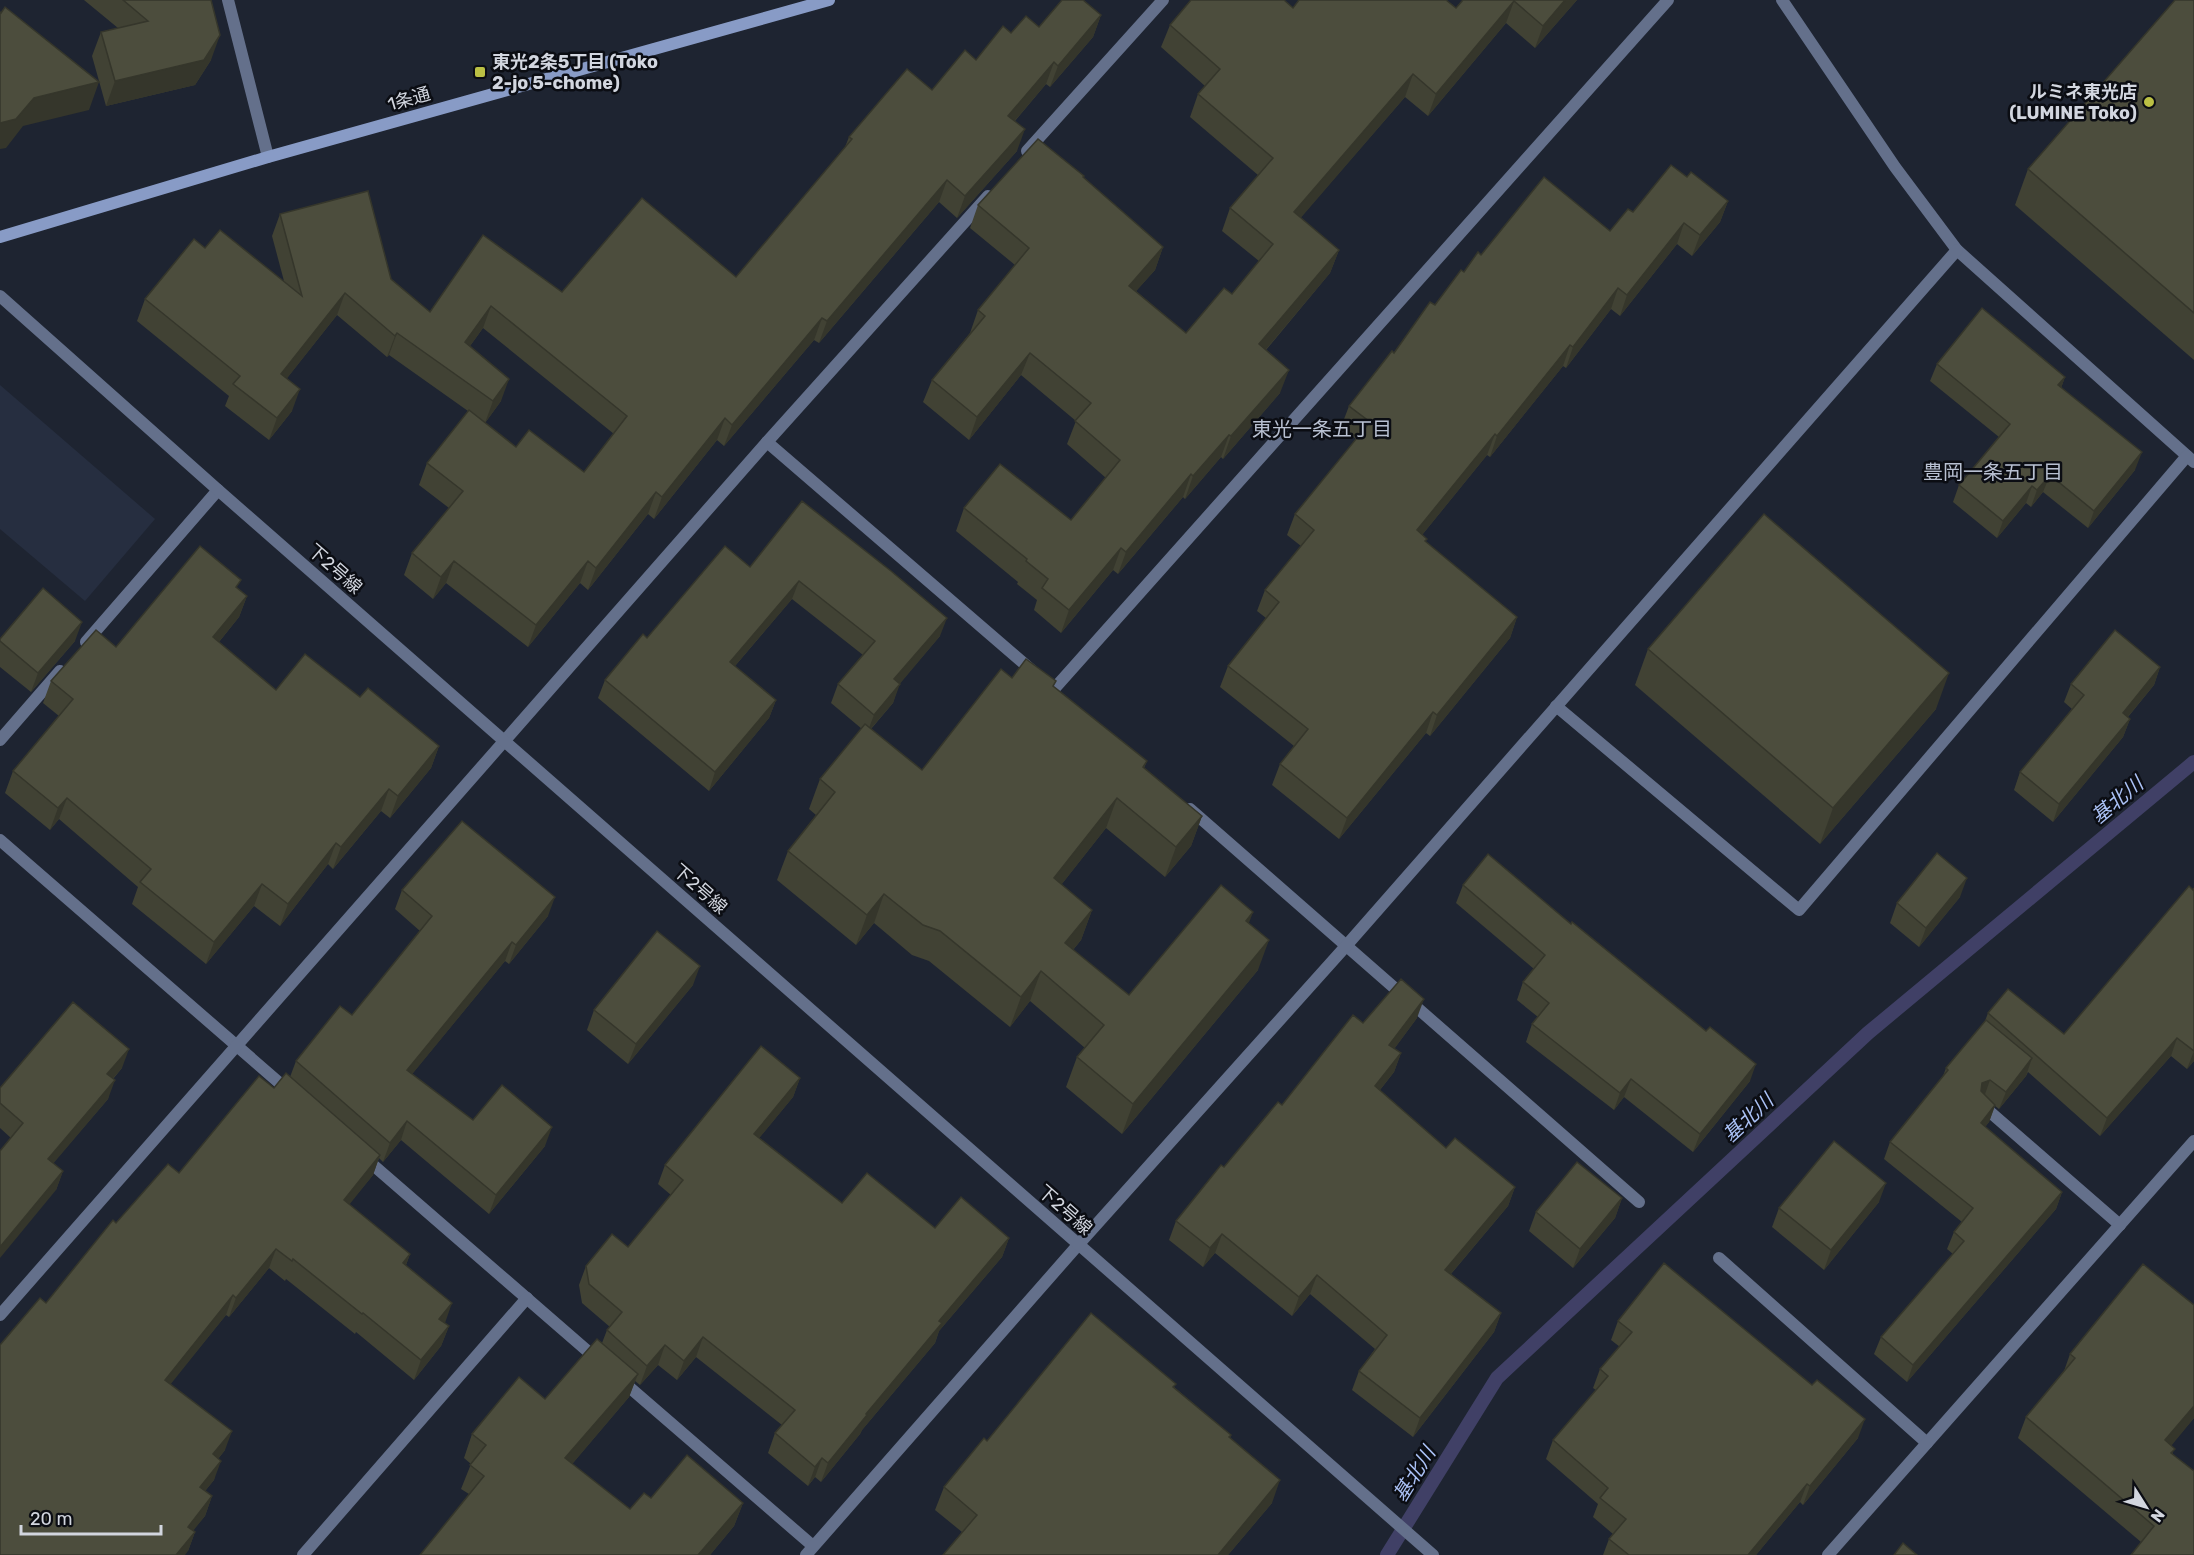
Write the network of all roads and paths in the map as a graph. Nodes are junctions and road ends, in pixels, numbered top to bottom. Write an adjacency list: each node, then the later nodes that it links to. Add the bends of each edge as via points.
1 (228, 0): 6 (street)
2 (829, 0): 6 (main road, 1条通)
3 (1163, 0): 7 (street)
4 (1668, 0): 12 (street, via 1058,693)
5 (1782, 0): 10 (street, via 1895,167)
6 (268, 157): 9 (main road, 1条通)
7 (1020, 159)
8 (997, 186): 12 (street)
9 (0, 237)
10 (1957, 250): 13 (street); 15 (street)
11 (0, 296): 14 (street, 下2号線)
12 (767, 442): 17 (street)
13 (2190, 459): 15 (street, via 1799,910)
14 (218, 490): 16 (street); 17 (street, 下2号線)
15 (1556, 706): 20 (street)
16 (0, 740)
17 (505, 742): 21 (street); 28 (street, 下2号線)
18 (1178, 798): 20 (street)
19 (0, 840): 21 (street)
20 (1346, 946): 26 (street); 28 (street)
21 (236, 1046): 22 (street); 31 (street)
22 (298, 1100)
23 (1982, 1105): 27 (street)
24 (2194, 1141): 27 (street)
25 (360, 1153): 30 (street)
26 (1639, 1202)
27 (2120, 1225): 32 (street)
28 (1078, 1245): 33 (street); 35 (street, 下2号線)
29 (1719, 1258): 32 (street)
30 (527, 1298): 33 (street); 34 (street)
31 (0, 1315)
32 (1928, 1443): 36 (street)
33 (810, 1551)
34 (303, 1555)
35 (1433, 1555)
36 (1828, 1555)

